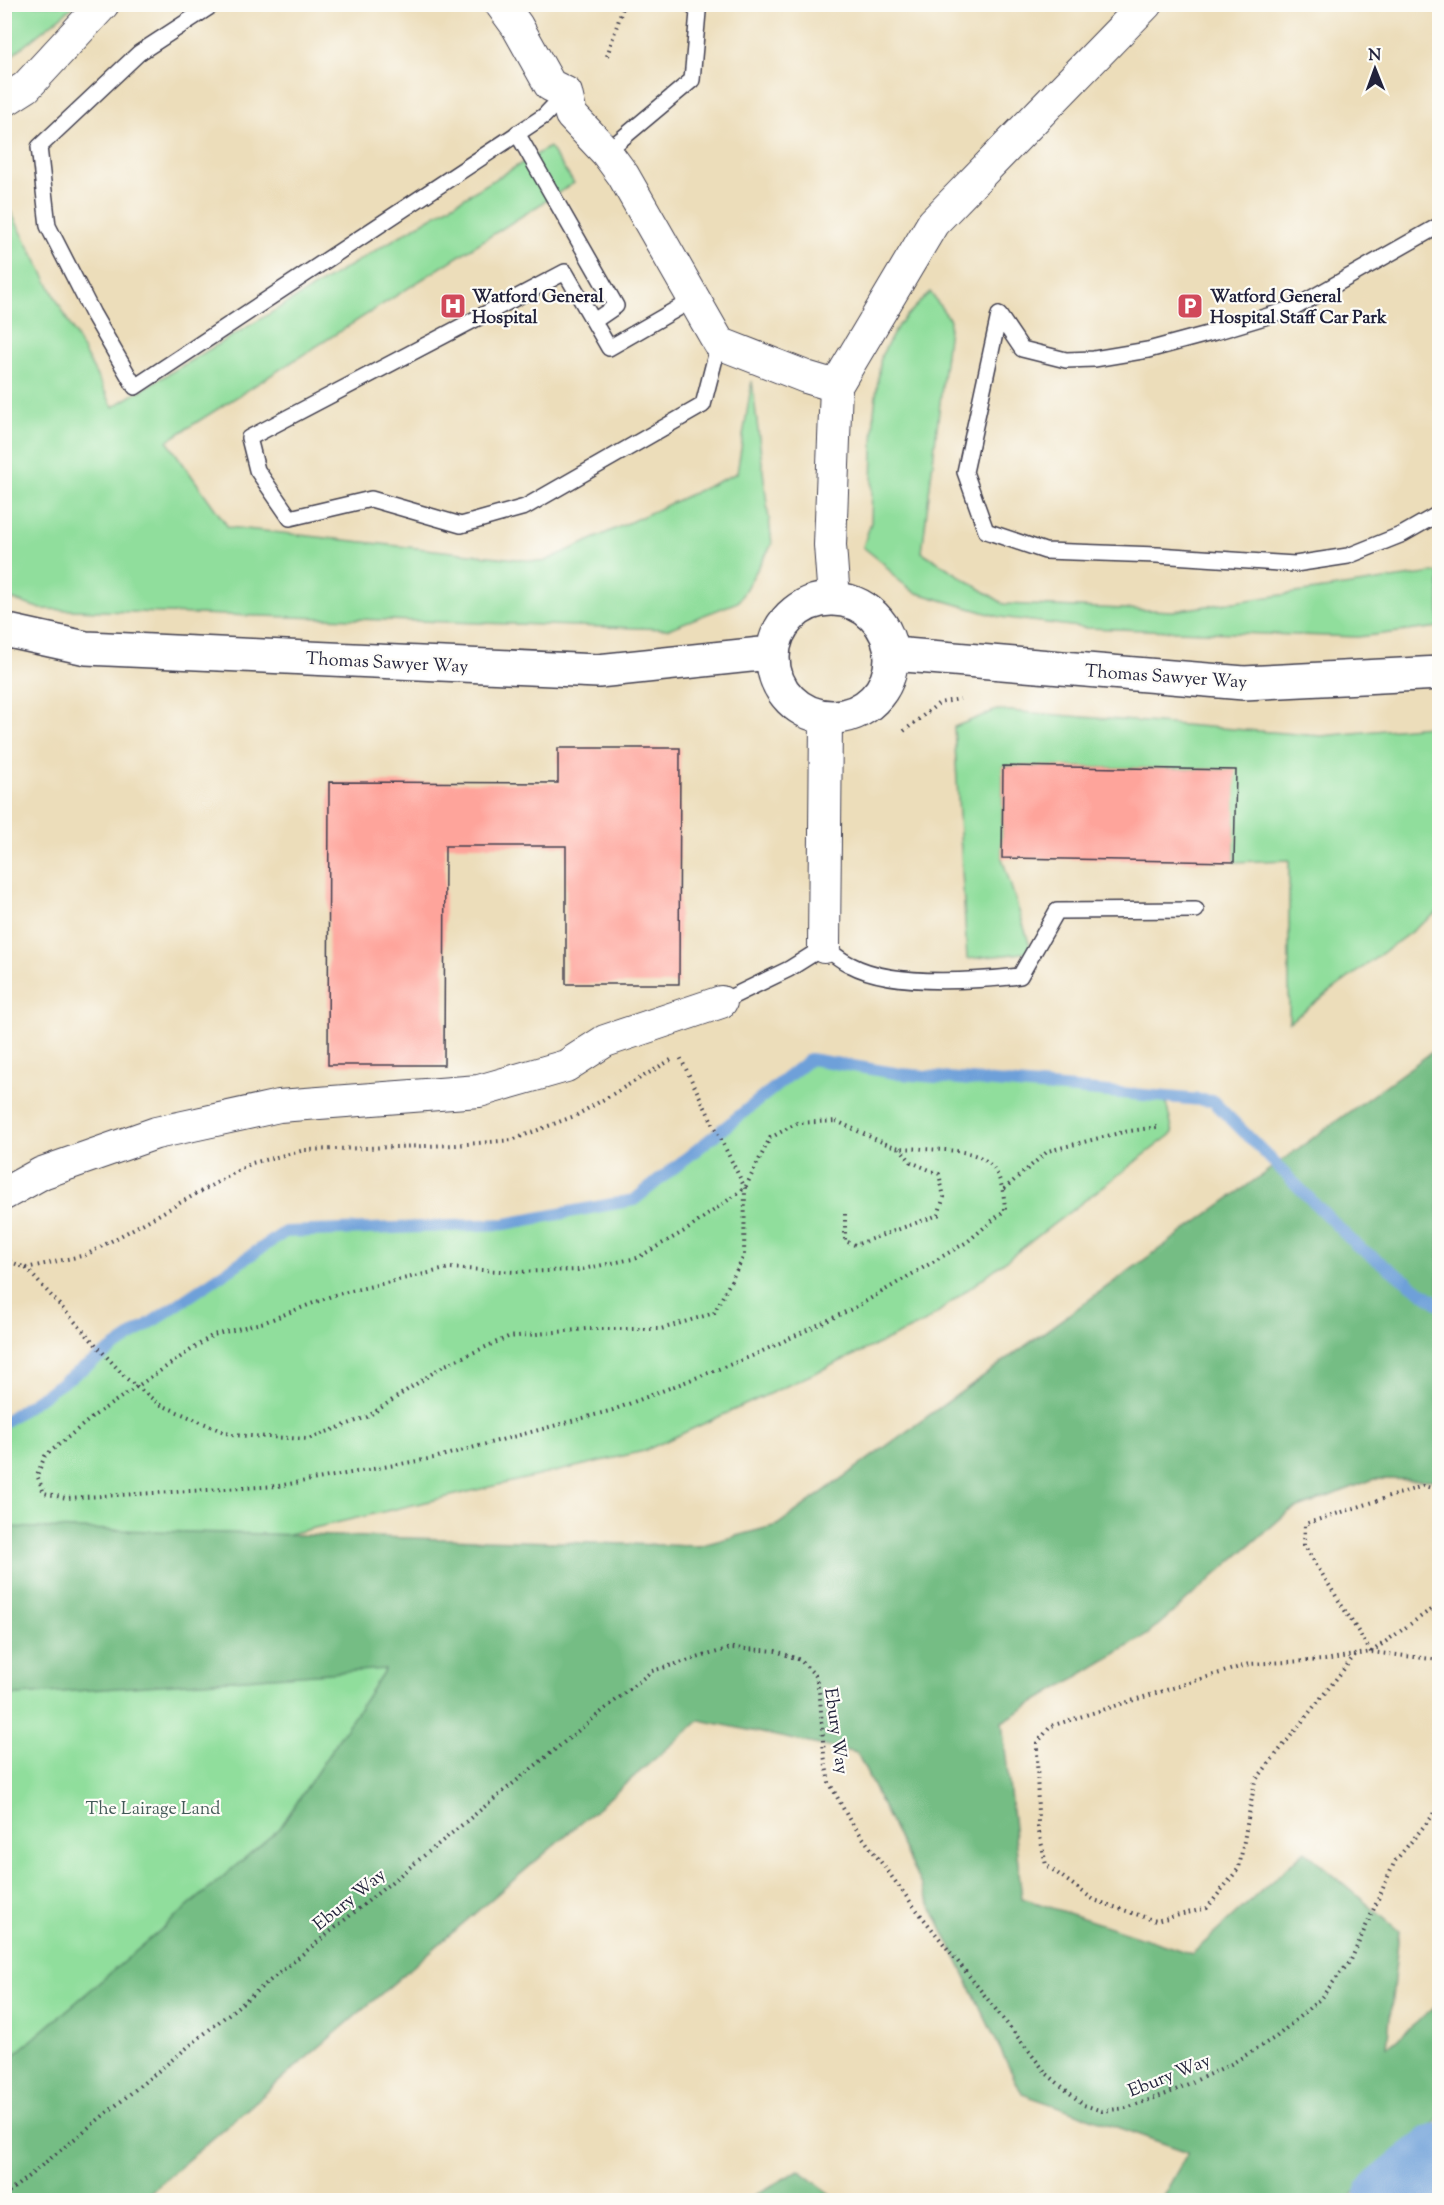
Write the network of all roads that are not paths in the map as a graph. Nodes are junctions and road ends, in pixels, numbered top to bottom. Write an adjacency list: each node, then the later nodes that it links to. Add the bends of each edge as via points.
1 (103, 4): 7 (street, via 27,87)
2 (214, 4): 8 (lane, via 139,53 39,147 48,226 135,387)
3 (501, 4): 6 (street, via 549,85)
4 (690, 4): 9 (lane, via 698,12 692,80)
5 (1146, 4): 14 (street, via 933,223)
6 (566, 93): 8 (lane, via 544,116); 9 (street, via 571,115)
7 (4, 101)
8 (517, 133): 12 (lane, via 615,306)
9 (606, 152): 11 (street)
10 (1440, 225): 15 (lane, via 1294,308 1148,350 1066,360 1022,349 999,315 965,472 986,531 1045,551 1295,564 1348,556 1403,534)
11 (694, 299): 12 (lane, via 609,348); 13 (street)
12 (594, 321): 13 (lane, via 565,272 249,438 257,470 290,518 371,499 461,525 525,507 703,405)
13 (719, 343): 14 (street)
14 (836, 386): 16 (street, via 830,545)
15 (1440, 513)
16 (834, 599): 18 (street, via 818,600 799,609 785,623); 19 (street, via 855,602 871,612 888,633)
17 (4, 630): 18 (street, Thomas Sawyer Way, via 86,648 598,671)
18 (771, 653): 21 (street, via 776,678 786,695 801,709)
19 (893, 654): 20 (street, Thomas Sawyer Way, via 1244,683); 21 (street, via 888,682 869,706 850,716)
20 (1440, 673)
21 (826, 718): 23 (street)
22 (1196, 910): 23 (lane, via 1056,911 1020,976 893,978 852,966)
23 (824, 947): 24 (lane)
24 (721, 1002): 25 (street, via 605,1041 566,1066 479,1091 279,1106 156,1133 42,1173)
25 (4, 1194)

